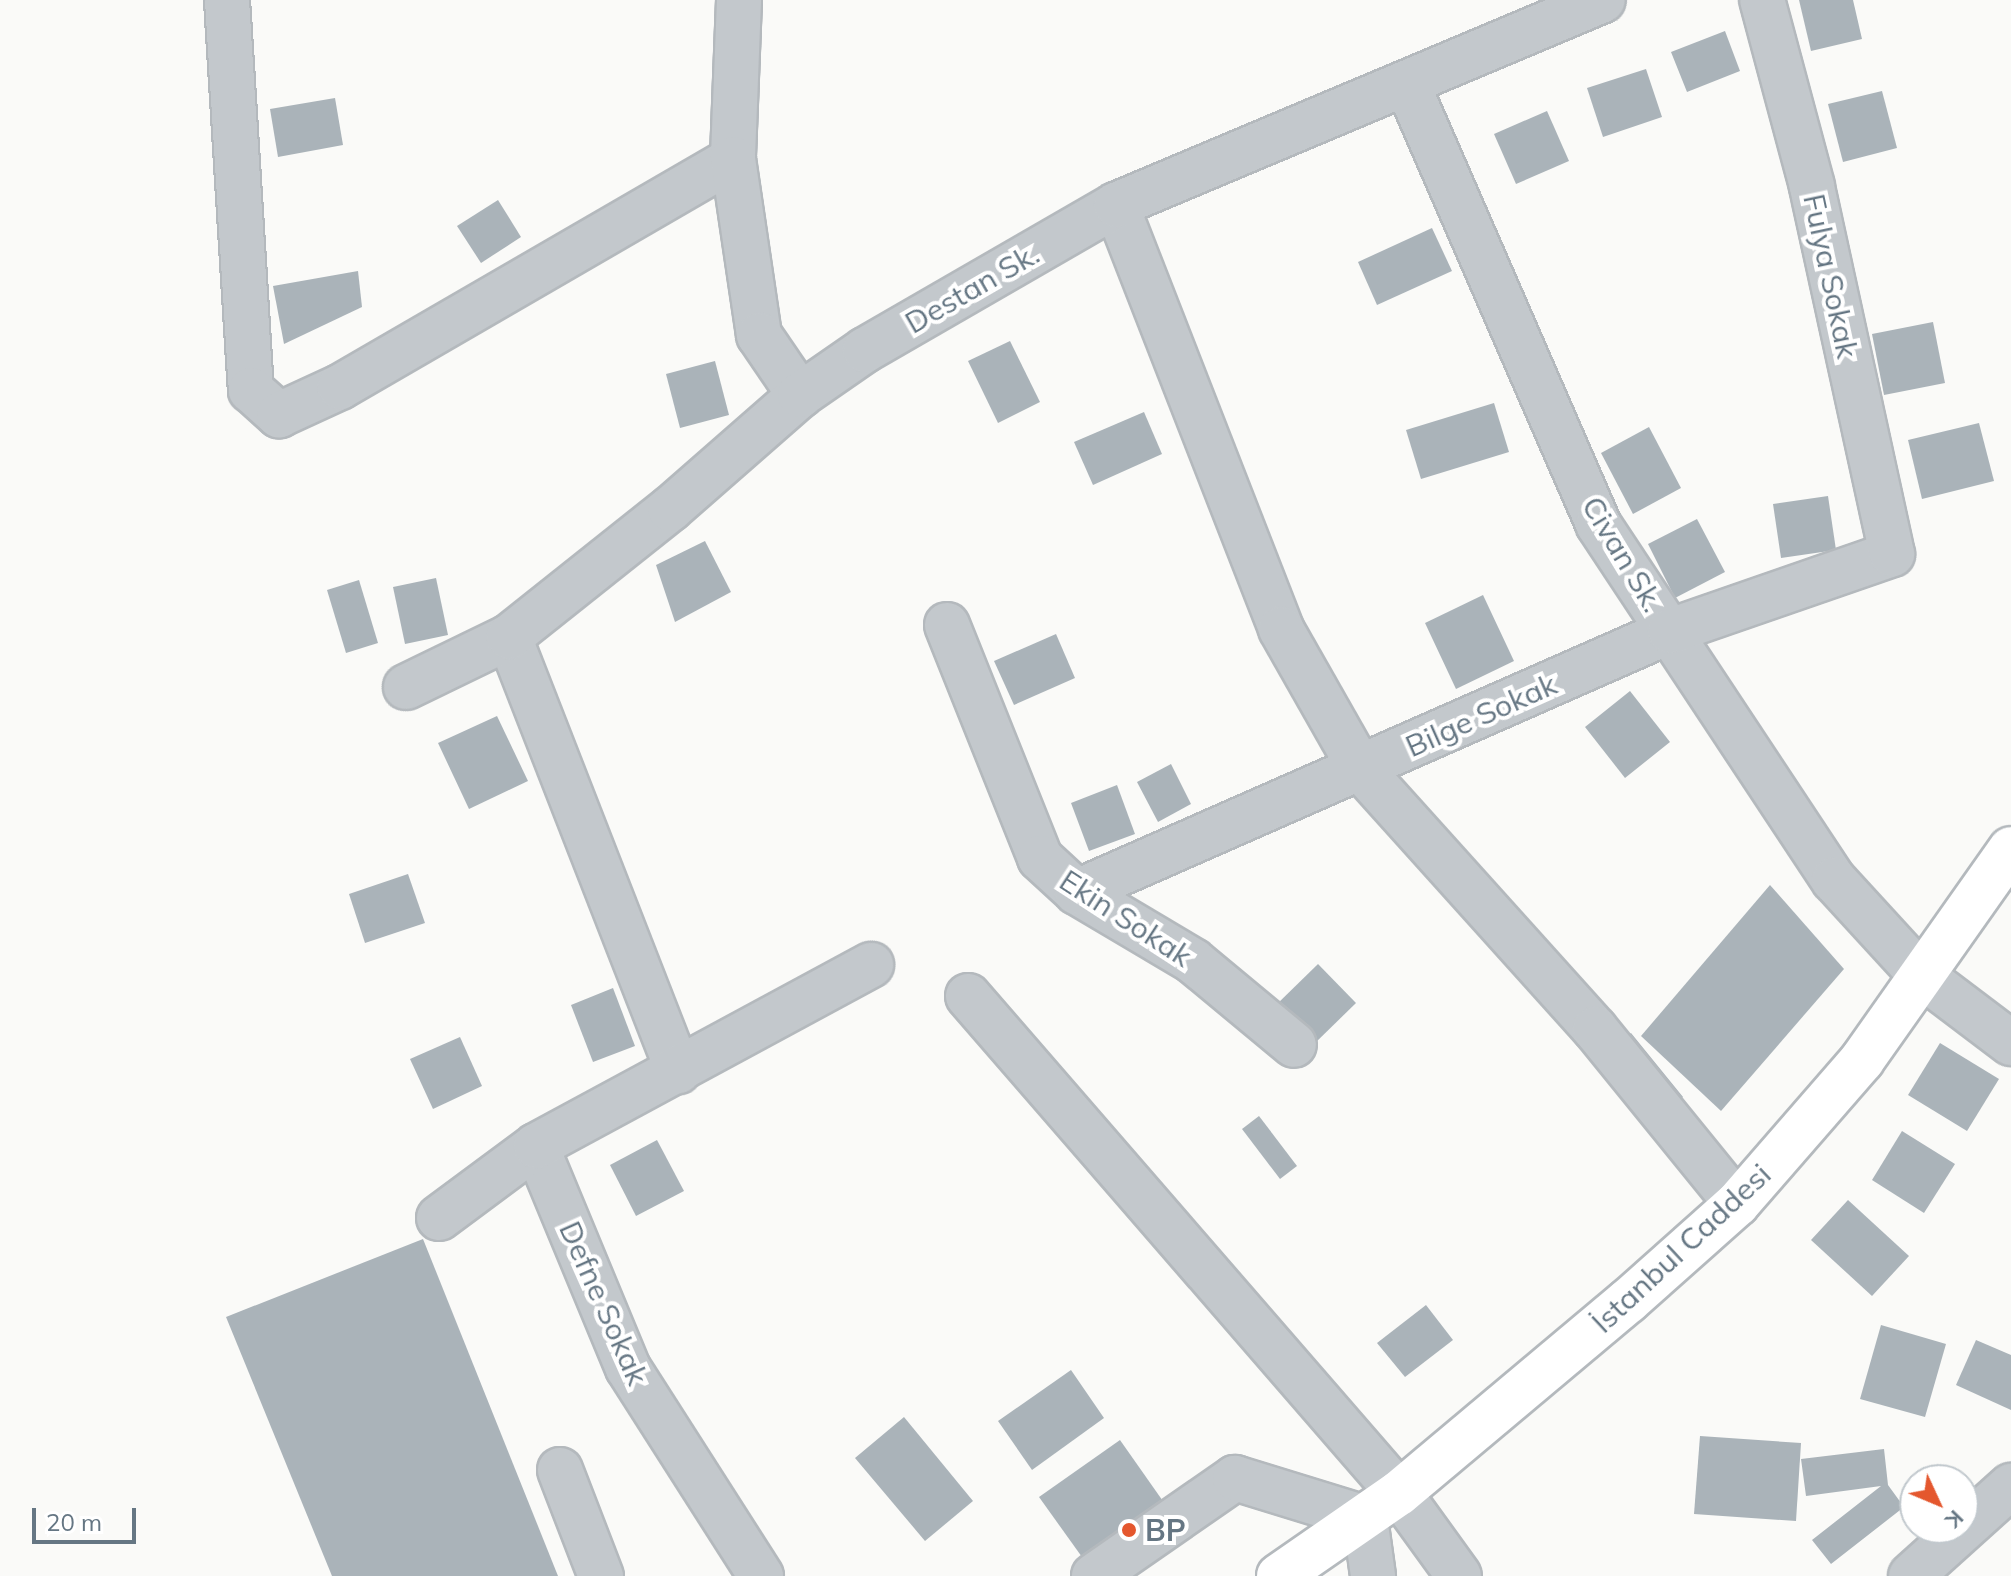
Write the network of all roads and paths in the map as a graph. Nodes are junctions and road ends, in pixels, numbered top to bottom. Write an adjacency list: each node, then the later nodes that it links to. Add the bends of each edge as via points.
1 (227, 0): 6 (street, via 251,390 279,415 340,387)
2 (739, 0): 6 (street)
3 (1603, 0): 5 (street, Destan Sk.)
4 (1762, 0): 9 (street, Fulya Sokak, via 1812,186)
5 (1407, 84): 7 (street, Destan Sk.); 11 (street, Civan Sk., via 1598,524)
6 (733, 159): 8 (street, via 759,335)
7 (1116, 205): 8 (street, Destan Sk., via 865,350); 14 (street, via 1281,629)
8 (800, 395): 12 (street, Destan Sk., via 670,509)
9 (1892, 554): 11 (street, Bilge Sokak)
10 (947, 625): 16 (street, Ekin Sokak, via 1040,858)
11 (1670, 631): 14 (street, Bilge Sokak); 18 (street, Civan Sk., via 1834,880)
12 (509, 637): 13 (street, Destan Sk.); 22 (street)
13 (406, 687)
14 (1360, 768): 16 (street, Bilge Sokak); 24 (street, via 1595,1029)
15 (2011, 849): 18 (highway, İstanbul Caddesi)
16 (1077, 892): 21 (street, Ekin Sokak, via 1193,961)
17 (871, 965): 22 (street)
18 (1921, 975): 20 (street, Civan Sk.); 24 (highway, İstanbul Caddesi, via 1862,1060)
19 (968, 996): 28 (street)
20 (2011, 1043)
21 (1294, 1045)
22 (678, 1071): 23 (street)
23 (536, 1146): 25 (street); 30 (street, Defne Sokak, via 628,1368)
24 (1737, 1204): 28 (highway, İstanbul Caddesi)
25 (439, 1218)
26 (560, 1470): 29 (street)
27 (2011, 1486): 35 (street)
28 (1382, 1506): 31 (street, via 1235,1478); 32 (highway, İstanbul Caddesi); 33 (street); 34 (street)
29 (601, 1576)
30 (761, 1576)
31 (1094, 1576)
32 (1279, 1576)
33 (1373, 1576)
34 (1459, 1576)
35 (1911, 1576)

